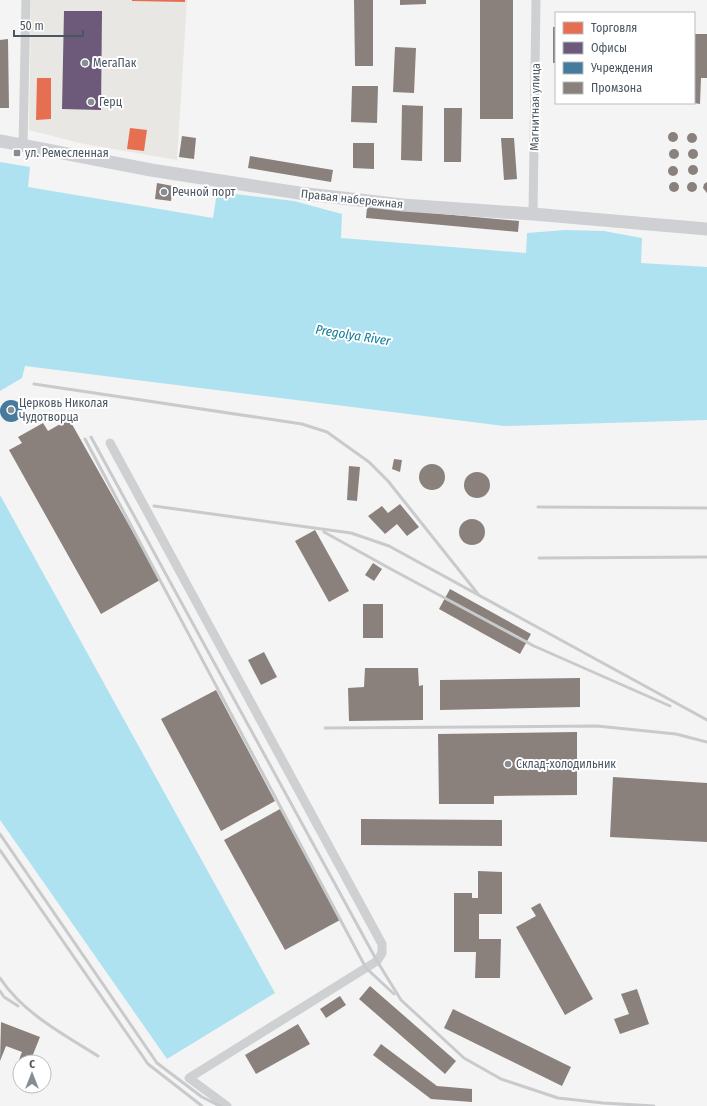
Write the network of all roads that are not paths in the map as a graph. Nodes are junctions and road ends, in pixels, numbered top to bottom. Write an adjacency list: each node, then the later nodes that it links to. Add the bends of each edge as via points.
1 (26, 0): 4 (street)
2 (536, 0): 5 (street, Магнитная улица)
3 (0, 141): 4 (main road, Правая набережная)
4 (23, 145): 5 (main road, Правая набережная, via 151,170 299,194 403,205)
5 (533, 214): 6 (main road, Правая набережная)
6 (707, 229)
7 (110, 443): 8 (street, via 382,944 382,953 377,961 189,1078)
8 (227, 1106)

